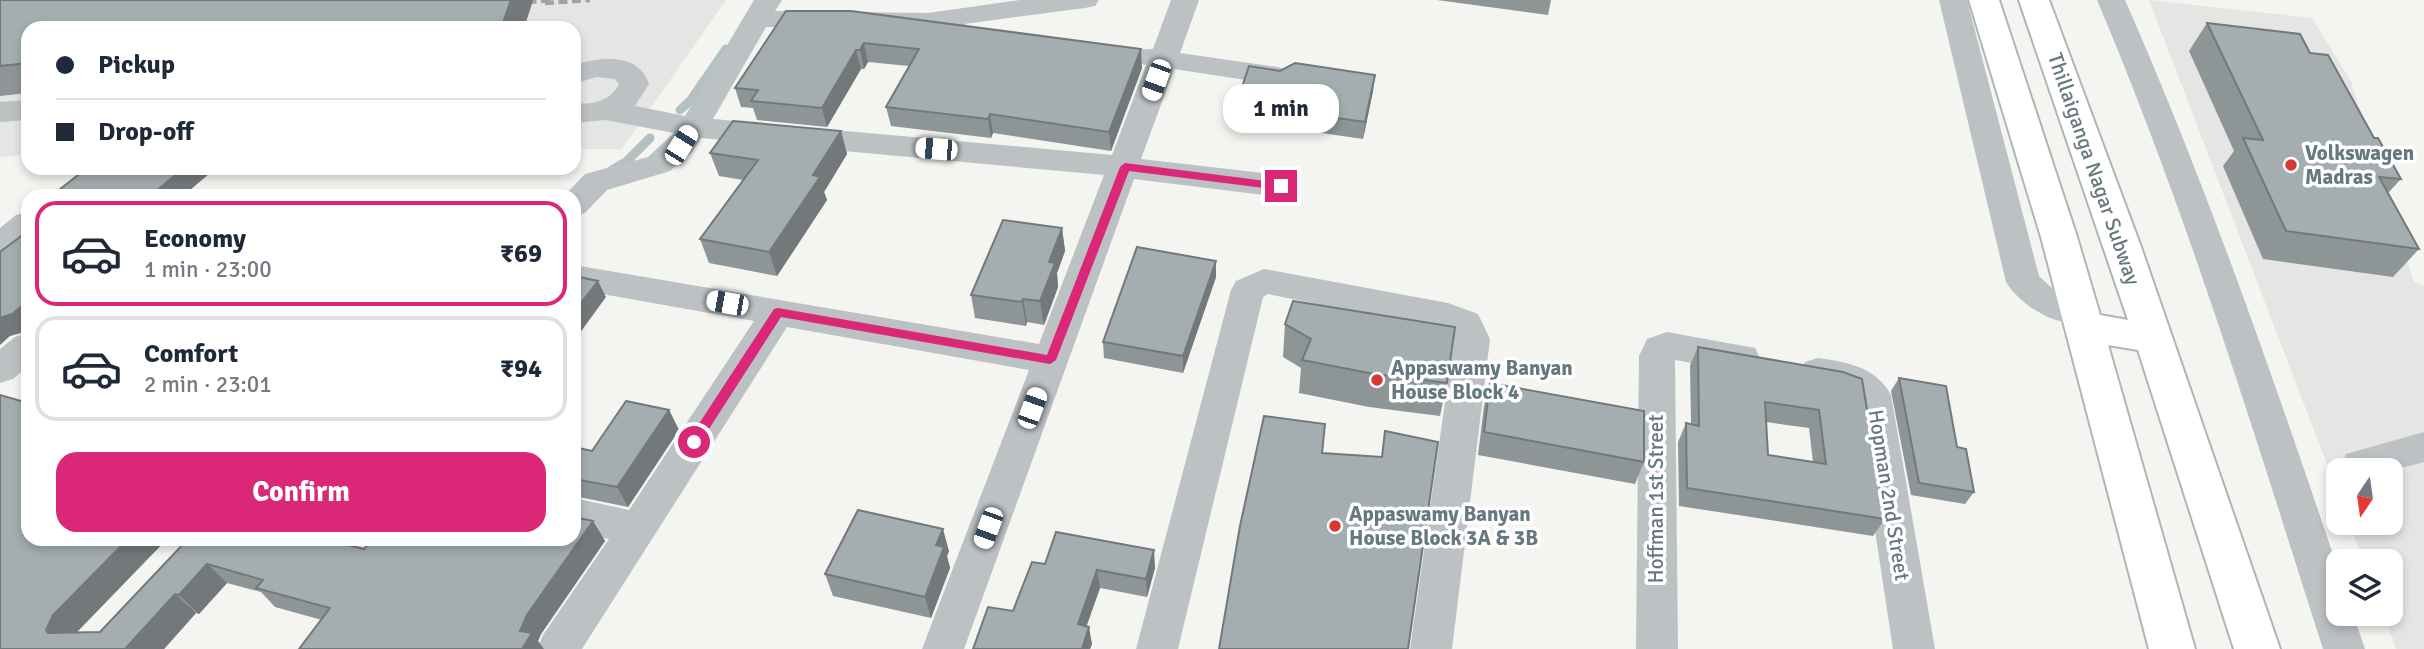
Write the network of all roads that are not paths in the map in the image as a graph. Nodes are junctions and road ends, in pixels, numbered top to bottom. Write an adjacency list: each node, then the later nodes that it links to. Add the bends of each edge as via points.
1 (1085, 0): 8 (street)
2 (1185, 0): 11 (street)
3 (1953, 0): 26 (street, via 2022,282 2043,300)
4 (1984, 0): 26 (main road)
5 (2034, 0): 27 (main road, Thillaiganga Nagar Subway)
6 (2111, 0): 44 (street, via 2151,88 2208,241)
7 (762, 10): 8 (street); 18 (street)
8 (924, 20): 9 (street, via 965,35)
9 (1005, 40)
10 (1111, 52): 11 (street)
11 (1164, 59): 13 (street); 19 (street)
12 (581, 73): 15 (street, via 608,67 632,77 634,84 626,99)
13 (1278, 76)
14 (21, 110): 16 (street)
15 (606, 110): 17 (street); 18 (street)
16 (0, 112)
17 (581, 112)
18 (692, 127): 19 (street); 21 (street, via 681,145 659,164 596,181)
19 (1125, 167): 20 (street); 30 (street)
20 (1281, 186)
21 (581, 197)
22 (21, 229): 23 (street)
23 (0, 246)
24 (581, 278): 25 (street)
25 (778, 312): 30 (street); 35 (street)
26 (2081, 320): 27 (main road); 42 (main road)
27 (2152, 338): 43 (main road, Thillaiganga Nagar Subway)
28 (1660, 348): 40 (street, Hoffman 1st Street); 41 (street, Hopman 2nd Street, via 1678,346 1855,380 1867,387 1873,396)
29 (21, 352): 31 (street)
30 (1050, 360): 37 (street)
31 (0, 369)
32 (2424, 447): 33 (street)
33 (2385, 458)
34 (581, 517): 35 (street)
35 (638, 529): 36 (street)
36 (558, 649)
37 (943, 649)
38 (1157, 649): 39 (street, via 1248,290 1264,281 1466,323 1472,339)
39 (1431, 649)
40 (1657, 649)
41 (1914, 649)
42 (2172, 649)
43 (2257, 649)
44 (2344, 649)

